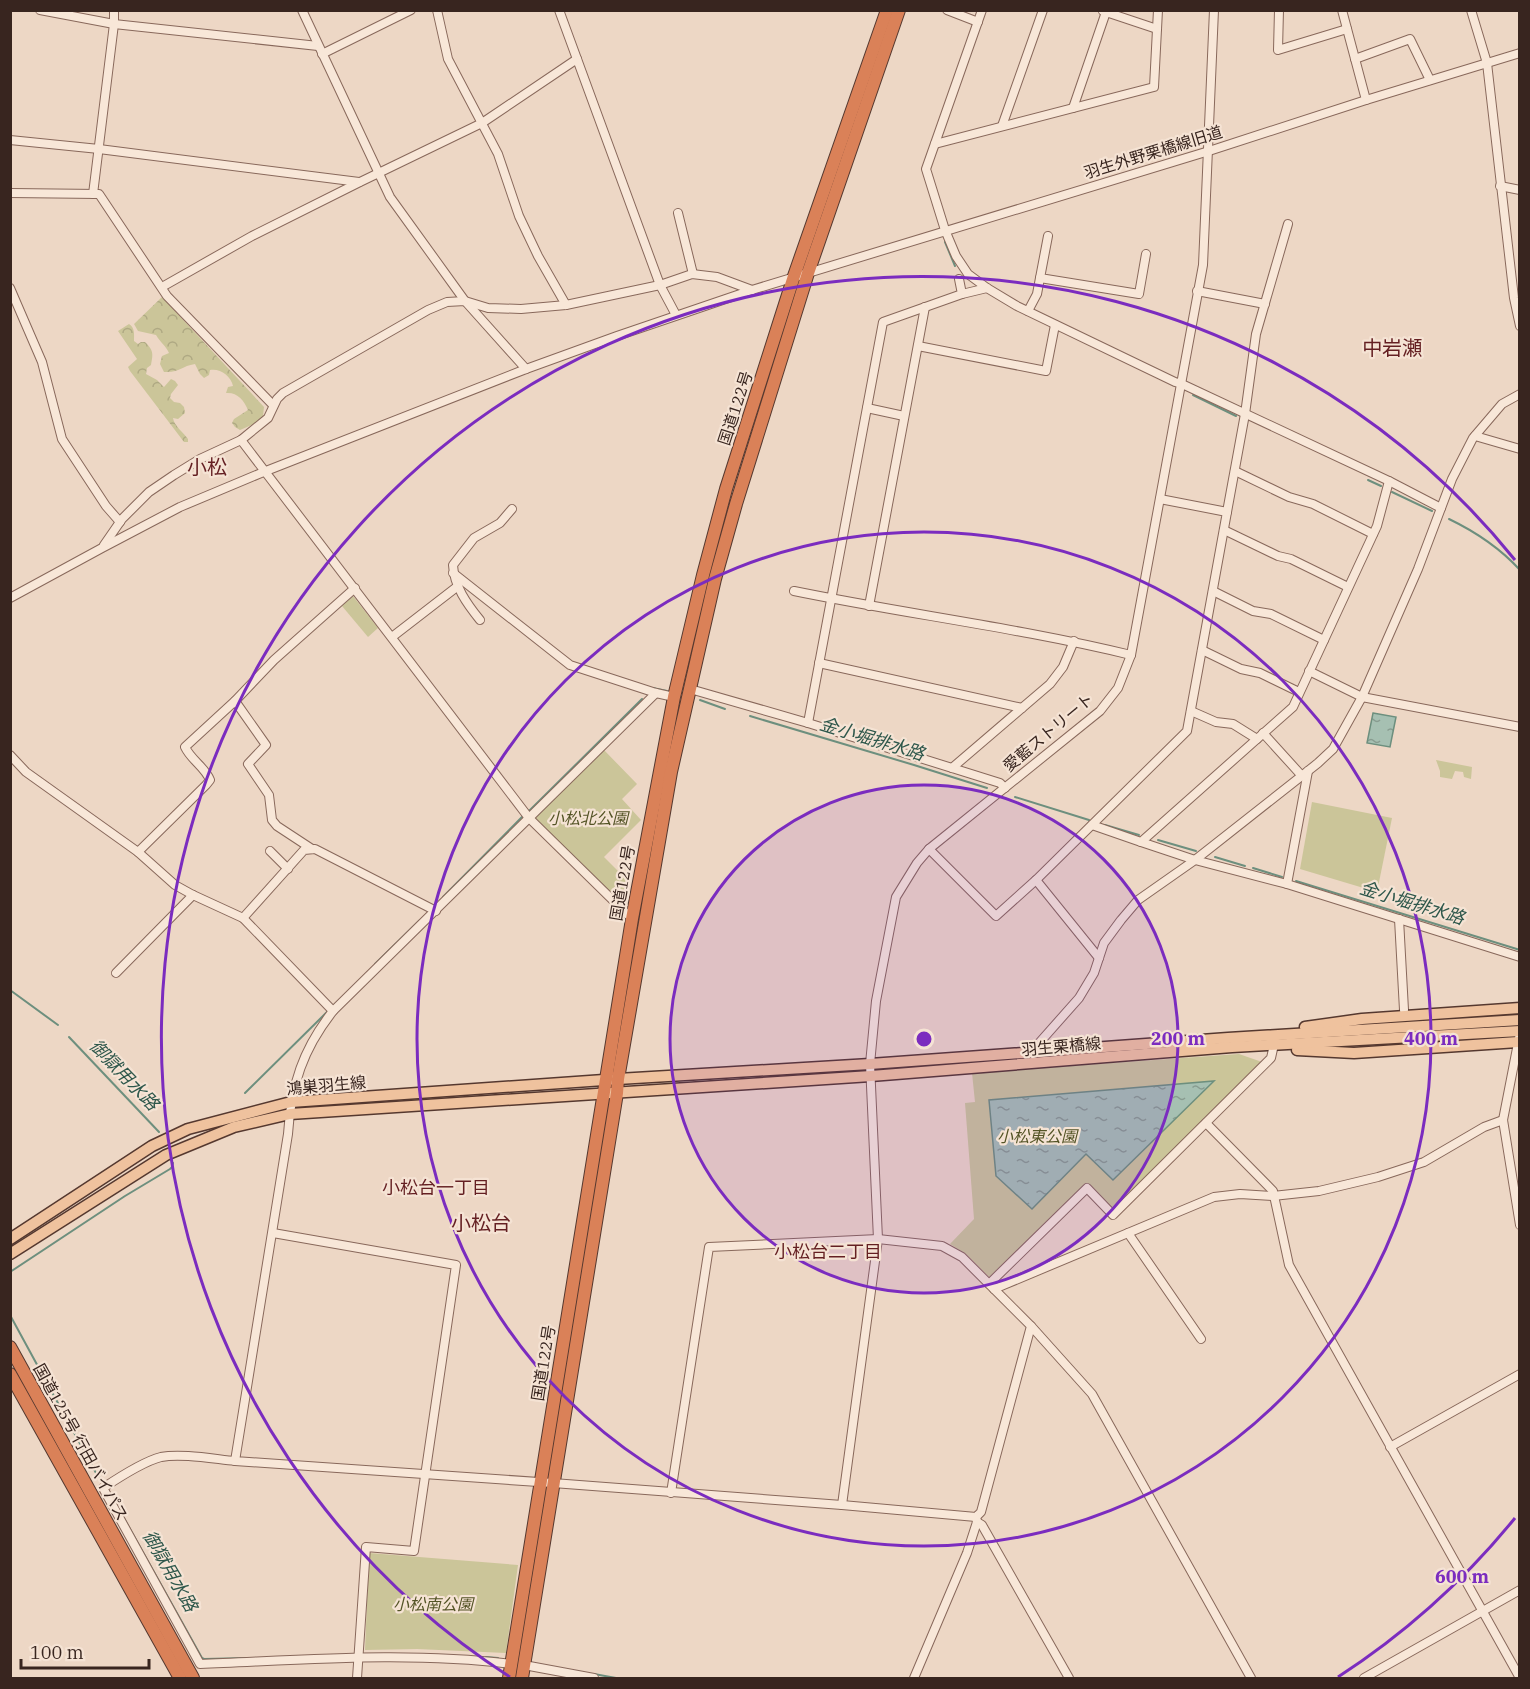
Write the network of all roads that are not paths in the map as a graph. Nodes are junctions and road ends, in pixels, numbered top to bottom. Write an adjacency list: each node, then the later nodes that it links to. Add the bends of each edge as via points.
1 (40, 10): 19 (street)
2 (114, 10): 19 (street)
3 (302, 10): 22 (street)
4 (411, 10): 22 (street)
5 (437, 10): 30 (street, via 448,59)
6 (559, 10): 24 (street)
7 (887, 10): 49 (highway, 国道122号)
8 (899, 10): 47 (highway, 国道122号)
9 (947, 10): 18 (street)
10 (982, 10): 18 (street)
11 (1043, 10): 31 (street)
12 (1158, 10): 20 (street)
13 (1214, 10): 35 (street, 愛藍ストリート)
14 (1279, 10): 21 (street, via 1278,50)
15 (1342, 10): 21 (street)
16 (1471, 10): 26 (street)
17 (1104, 11): 20 (street); 29 (street)
18 (978, 22): 33 (street)
19 (114, 24): 22 (street); 34 (street)
20 (1157, 29): 29 (street, via 1154,87)
21 (1347, 29): 25 (street)
22 (320, 50): 36 (street)
23 (1520, 53): 26 (street, 羽生外野栗橋線旧道)
24 (577, 59): 30 (street); 52 (street)
25 (1355, 59): 27 (street, via 1410,39); 28 (street)
26 (1487, 63): 27 (street, 羽生外野栗橋線旧道); 38 (street)
27 (1430, 80): 28 (street, 羽生外野栗橋線旧道)
28 (1366, 99): 35 (street, 羽生外野栗橋線旧道)
29 (1073, 108): 31 (street)
30 (482, 123): 36 (street); 61 (street, via 498,154 519,216)
31 (1002, 126): 33 (street)
32 (10, 140): 34 (street)
33 (935, 144): 44 (street, via 926,169)
34 (99, 149): 37 (street); 41 (street)
35 (1209, 151): 44 (street, 羽生外野栗橋線旧道); 57 (street, 愛藍ストリート, via 1203,265)
36 (379, 173): 37 (street); 59 (street, via 390,197)
37 (360, 182): 53 (street)
38 (1500, 186): 39 (street); 66 (street)
39 (1520, 190)
40 (10, 193): 41 (street)
41 (93, 194): 53 (street, via 99,194)
42 (678, 213): 48 (street)
43 (1288, 224): 60 (street)
44 (945, 230): 47 (street, 羽生外野栗橋線旧道); 55 (street, via 968,274)
45 (1048, 236): 50 (street)
46 (1146, 254): 50 (street, via 1139,294)
47 (808, 273): 49 (street, 羽生外野栗橋線旧道); 106 (highway, 国道122号, via 736,504)
48 (693, 274): 52 (street); 56 (street, via 717,277)
49 (794, 276): 56 (street, 羽生外野栗橋線旧道); 109 (highway, 国道122号, via 726,489)
50 (1040, 278): 63 (street)
51 (959, 279): 58 (street)
52 (660, 285): 61 (street); 64 (street)
53 (162, 287): 71 (street)
54 (10, 288): 85 (street, via 42,362 62,439)
55 (987, 288): 58 (street); 63 (street)
56 (752, 290): 64 (street, 羽生外野栗橋線旧道)
57 (1197, 291): 60 (street); 69 (street, 愛藍ストリート)
58 (962, 294): 62 (street)
59 (465, 301): 61 (street, via 488,308); 68 (street); 71 (street, via 447,302 428,310 283,393)
60 (1265, 304): 73 (street, via 1256,334)
61 (566, 305)
62 (925, 307): 67 (street); 72 (street, via 883,322)
63 (1028, 312): 65 (street)
64 (676, 315): 68 (street, 羽生外野栗橋線旧道)
65 (1055, 325): 67 (street, via 1046,371); 69 (street)
66 (1520, 326)
67 (918, 345): 74 (street)
68 (526, 369): 78 (street, 羽生外野栗橋線旧道)
69 (1182, 384): 73 (street); 81 (street, 愛藍ストリート)
70 (1520, 394): 75 (street, via 1502,404)
71 (273, 405): 76 (street, via 268,418)
72 (867, 408): 74 (street); 96 (street)
73 (1245, 414): 79 (street); 80 (street)
74 (904, 416): 97 (street)
75 (1475, 436): 77 (street); 82 (street)
76 (241, 440): 78 (street); 85 (street, via 174,475 149,492)
77 (1520, 449)
78 (267, 471): 88 (street, 羽生外野栗橋線旧道, via 180,507); 92 (street)
79 (1235, 471): 84 (street); 87 (street)
80 (1389, 481): 82 (street); 87 (street)
81 (1160, 499): 84 (street); 103 (street, 愛藍ストリート)
82 (1441, 508): 110 (street)
83 (512, 509): 89 (street, via 500,523 474,538 453,565)
84 (1227, 512): 86 (street)
85 (120, 522): 88 (street)
86 (1224, 530): 91 (street); 94 (street)
87 (1372, 534): 91 (street)
88 (102, 548): 95 (street, 羽生外野栗橋線旧道)
89 (453, 573): 90 (street); 108 (street, via 570,664)
90 (458, 586): 98 (street); 99 (street)
91 (1348, 587): 100 (street)
92 (355, 588): 99 (street); 111 (street, via 274,660)
93 (794, 591): 96 (street)
94 (1213, 591): 100 (street); 102 (street)
95 (10, 598)
96 (831, 599): 97 (street); 104 (street)
97 (868, 606): 101 (street)
98 (480, 620)
99 (392, 637): 121 (street)
100 (1324, 640): 105 (street)
101 (1074, 641): 103 (street); 112 (street, via 1063,667 1050,684)
102 (1202, 650): 107 (street); 113 (street)
103 (1131, 655): 120 (street, 愛藍ストリート, via 1118,688 1100,711)
104 (819, 663): 112 (street); 114 (street)
105 (1310, 671): 107 (street); 110 (street)
106 (690, 689): 114 (street); 151 (highway, 国道122号)
107 (1299, 692): 116 (street, via 1293,707)
108 (656, 693): 109 (street); 121 (street)
109 (674, 697): 135 (highway, 国道122号)
110 (1362, 697): 115 (street); 119 (street, via 1333,748)
111 (235, 701): 124 (street, via 266,745 248,764 269,795 272,820); 127 (street, via 185,747 210,780)
112 (1022, 708): 118 (street)
113 (1191, 711): 116 (street); 122 (street, via 1187,731)
114 (808, 723): 118 (street)
115 (1520, 727)
116 (1260, 736): 119 (street); 123 (street)
117 (10, 755): 127 (street, via 26,772)
118 (952, 768): 120 (street)
119 (1305, 773): 128 (street); 131 (street)
120 (1005, 788): 125 (street, 愛藍ストリート)
121 (529, 818): 133 (street); 135 (street)
122 (1092, 825): 123 (street); 130 (street)
123 (1141, 842): 128 (street)
124 (312, 849): 129 (street, via 304,850); 133 (street)
125 (929, 849): 130 (street, via 996,916); 149 (street, 愛藍ストリート, via 896,897 876,1000)
126 (270, 851): 129 (street)
127 (138, 852): 132 (street, via 175,885)
128 (1195, 860): 131 (street); 138 (street, via 1138,900 1104,943)
129 (288, 869): 134 (street)
130 (1036, 880): 138 (street)
131 (1287, 884): 136 (street)
132 (193, 895): 134 (street); 139 (street)
133 (436, 911): 142 (street)
134 (243, 918): 142 (street)
135 (632, 919): 151 (highway, 国道122号)
136 (1399, 919): 137 (street); 141 (street)
137 (1520, 957)
138 (1099, 958): 148 (street, via 1079,998)
139 (117, 973)
140 (1520, 1008): 146 (main road, via 1362,1019)
141 (1404, 1010)
142 (333, 1011): 153 (street, via 306,1053)
143 (1520, 1020): 144 (main road, 羽生栗橋線)
144 (1474, 1029): 145 (main road, 羽生栗橋線); 146 (main road, 羽生栗橋線)
145 (1519, 1038): 147 (main road, via 1354,1053); 155 (street)
146 (1230, 1043): 147 (main road); 148 (main road, 羽生栗橋線); 150 (main road, 羽生栗橋線)
147 (1273, 1049): 156 (street, via 1271,1058)
148 (1032, 1052): 149 (main road, 羽生栗橋線)
149 (870, 1064): 150 (street, 愛藍ストリート); 151 (main road, 羽生栗橋線)
150 (871, 1076): 152 (main road, 羽生栗橋線); 162 (street, 愛藍ストリート)
151 (612, 1079): 152 (highway, 国道122号); 153 (main road, 鴻巣羽生線)
152 (611, 1093): 154 (main road, 鴻巣羽生線); 173 (highway, 国道122号)
153 (291, 1102): 154 (street); 161 (main road, 鴻巣羽生線, via 188,1129 152,1146)
154 (290, 1114): 159 (street); 163 (main road, 鴻巣羽生線, via 234,1127 166,1155)
155 (1503, 1119): 157 (street, via 1424,1162 1319,1191); 158 (street)
156 (1206, 1123): 157 (street, via 1273,1191); 164 (street, via 1113,1215 1087,1188)
157 (1273, 1196): 160 (street, via 1214,1197); 170 (street, via 1289,1265)
158 (1520, 1225)
159 (273, 1233): 171 (street); 172 (street, via 456,1265)
160 (1128, 1233): 164 (street); 166 (street)
161 (10, 1239)
162 (878, 1239): 164 (street, via 942,1246 962,1257); 174 (street, via 708,1247); 175 (street, 愛藍ストリート)
163 (10, 1254)
164 (991, 1286): 165 (street)
165 (1031, 1326): 176 (street); 189 (street, via 1092,1394)
166 (1201, 1339)
167 (10, 1347): 182 (highway, 国道125号 行田バイパス)
168 (10, 1374): 181 (highway, 国道125号 行田バイパス)
169 (1520, 1374): 170 (street)
170 (1390, 1446): 178 (street)
171 (235, 1461): 172 (street); 179 (street, via 162,1457 103,1488 200,1664)
172 (425, 1475): 173 (street); 179 (street, via 414,1551 366,1547)
173 (547, 1482): 174 (street); 180 (highway, 国道122号)
174 (671, 1493): 175 (street)
175 (842, 1505): 176 (street)
176 (976, 1520): 187 (street, via 967,1553); 188 (street)
177 (1520, 1590): 178 (street)
178 (1482, 1612): 190 (street); 191 (street)
179 (360, 1658): 180 (street); 183 (street)
180 (517, 1665): 184 (highway, 国道122号); 185 (highway, 国道122号); 186 (street)
181 (180, 1678)
182 (193, 1678)
183 (357, 1678)
184 (509, 1678)
185 (522, 1678)
186 (594, 1678)
187 (914, 1678)
188 (1069, 1678)
189 (1251, 1678)
190 (1364, 1678)
191 (1520, 1678)

